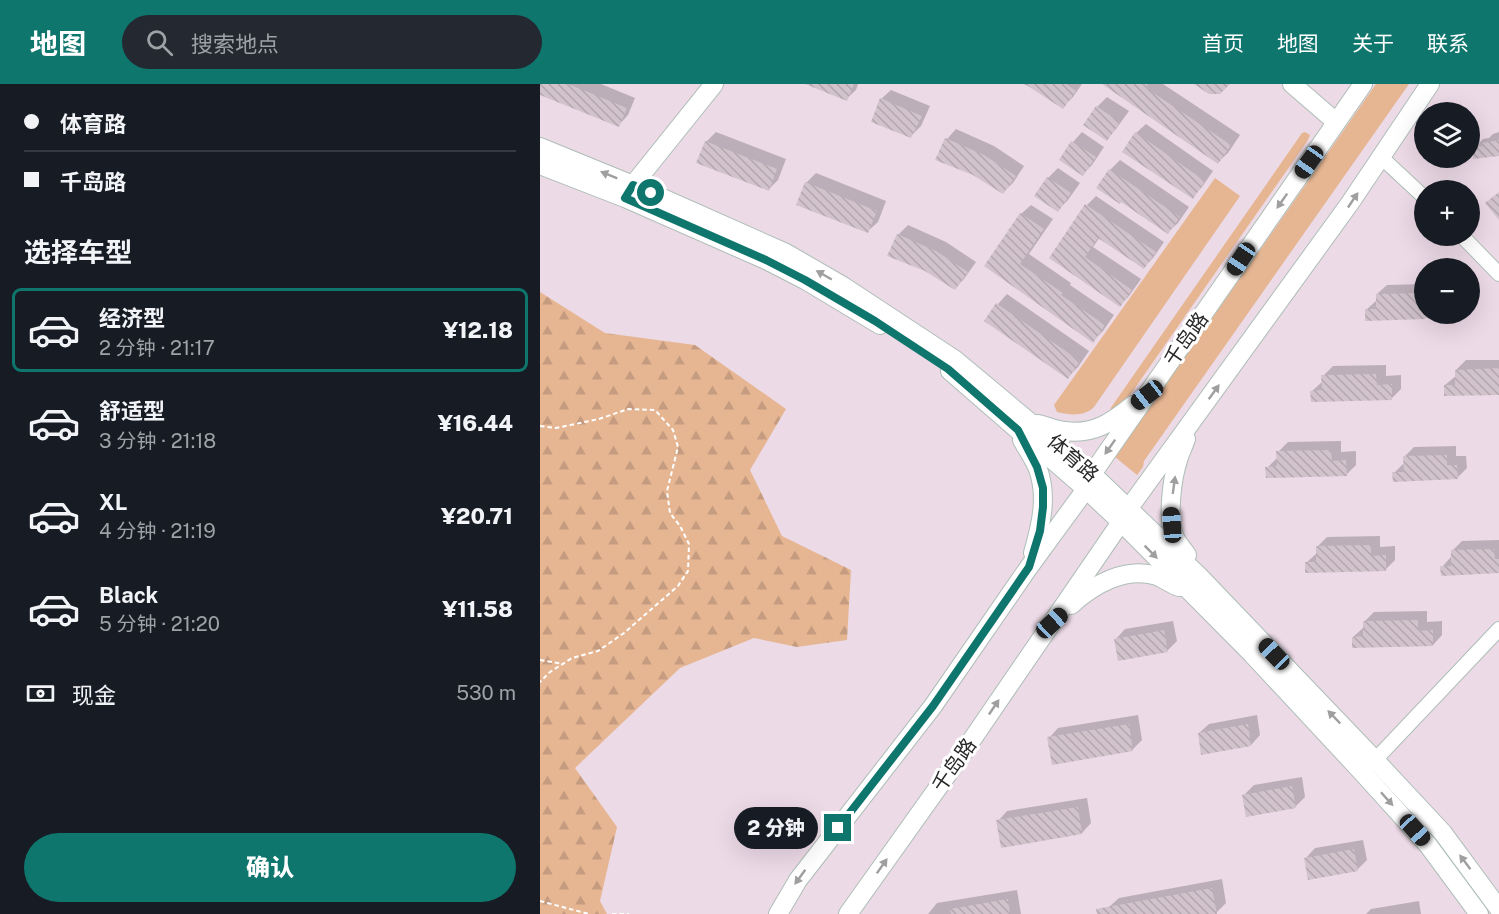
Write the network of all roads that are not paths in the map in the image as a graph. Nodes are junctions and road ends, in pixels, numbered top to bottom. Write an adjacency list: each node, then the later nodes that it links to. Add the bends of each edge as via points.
1 (714, 84): 10 (street)
2 (1292, 84): 5 (street)
3 (1363, 84): 5 (street, 千岛路)
4 (1430, 84): 7 (street, 千岛路)
5 (1336, 122): 13 (street, 千岛路, one-way to 13)
6 (540, 147): 10 (street, 体育路, one-way to 6)
7 (1381, 157): 9 (street); 14 (street, 千岛路, one-way to 7)
8 (540, 165): 10 (street, 体育路)
9 (1414, 188)
10 (629, 191): 15 (street, 体育路, via 786,253 843,286 954,359)
11 (1471, 246): 12 (street)
12 (1499, 274)
13 (1147, 395): 15 (street, via 1100,428 1064,431 1039,424); 16 (street, 千岛路, one-way to 16)
14 (1196, 416): 17 (street, 千岛路); 20 (street, one-way to 14, via 1222,594 1176,540 1172,525 1178,458)
15 (1025, 427): 16 (street, 体育路); 18 (street, via 1043,488 1040,531)
16 (1089, 481): 17 (street, 体育路); 18 (street, 千岛路)
17 (1125, 515): 19 (street, 体育路, one-way to 19); 20 (street, 体育路); 21 (street, 千岛路)
18 (1029, 567): 25 (street, 千岛路, one-way to 25, via 933,706 798,880)
19 (1189, 590): 21 (street, via 1156,576 1115,577 1095,586); 23 (street, 体育路)
20 (1229, 608): 23 (street, 体育路, one-way to 20)
21 (1052, 623): 26 (street, 千岛路, one-way to 21)
22 (1499, 629): 23 (street)
23 (1368, 765): 24 (street, 体育路, one-way to 23, via 1443,833); 27 (street, 体育路, one-way to 27)
24 (1499, 909)
25 (778, 914)
26 (848, 914)
27 (1479, 914)

